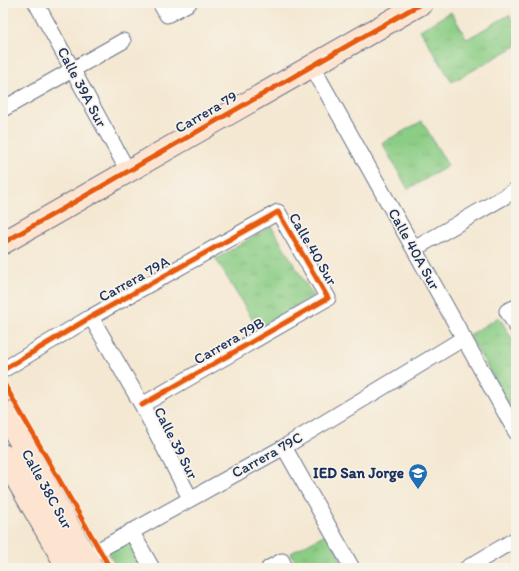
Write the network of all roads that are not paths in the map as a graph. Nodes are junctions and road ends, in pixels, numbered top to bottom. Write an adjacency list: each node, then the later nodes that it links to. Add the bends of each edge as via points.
1 (36, 3): 7 (street, Calle 39A Sur)
2 (189, 3): 4 (street)
3 (422, 3): 6 (street, Carrera 79)
4 (164, 9)
5 (123, 41): 7 (street)
6 (312, 66): 9 (street, Carrera 79); 13 (street, Calle 40A Sur)
7 (72, 69): 8 (street); 9 (street, Calle 39A Sur)
8 (3, 108)
9 (128, 171): 12 (street, Carrera 79)
10 (516, 190): 13 (street)
11 (278, 212): 14 (street, Calle 40 Sur); 16 (street, Carrera 79A)
12 (3, 243)
13 (414, 249): 18 (street, Calle 40A Sur)
14 (328, 298): 20 (street, Carrera 79B)
15 (512, 309): 17 (street)
16 (91, 317): 19 (street, Carrera 79A); 20 (street, Calle 39 Sur)
17 (516, 326)
18 (464, 338): 22 (street, Calle 40A Sur); 23 (street, Carrera 79C)
19 (3, 370)
20 (142, 405): 25 (street, Calle 39 Sur)
21 (3, 411): 28 (street, Calle 38C Sur)
22 (516, 432)
23 (284, 447): 25 (street, Carrera 79C); 30 (street)
24 (3, 455): 28 (street, Calle 38C Sur)
25 (190, 498): 26 (street, Carrera 79C)
26 (131, 531): 28 (street, Carrera 79C); 29 (street)
27 (516, 539): 31 (street)
28 (78, 565)
29 (152, 568)
30 (352, 568)
31 (469, 568)

